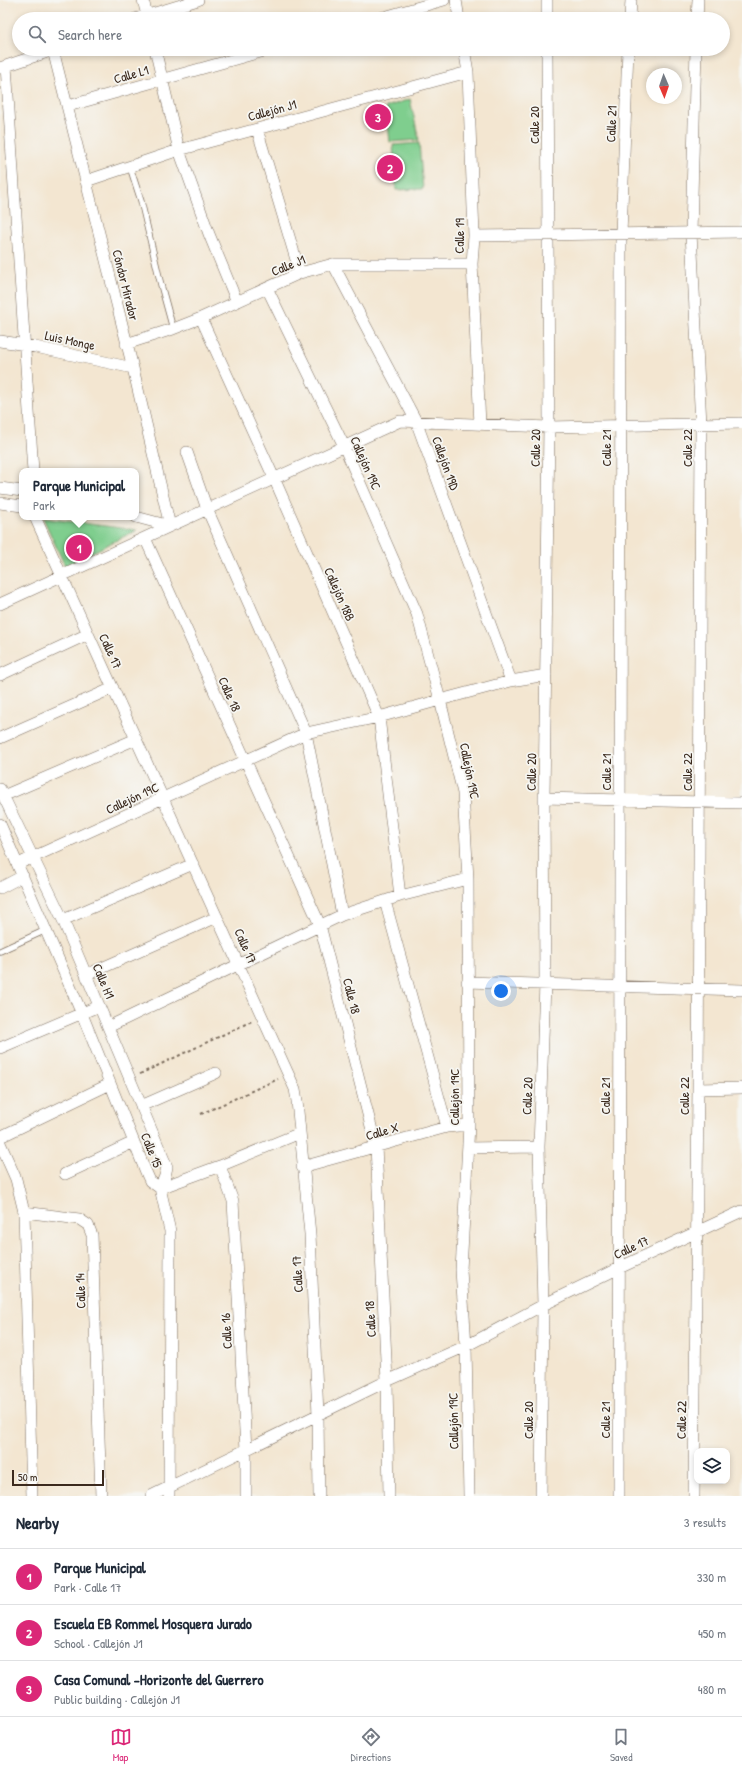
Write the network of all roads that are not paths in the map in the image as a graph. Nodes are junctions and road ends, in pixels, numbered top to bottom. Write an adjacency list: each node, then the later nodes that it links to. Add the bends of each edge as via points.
1 (143, 0): 8 (street)
2 (198, 0): 9 (street)
3 (444, 0): 10 (street)
4 (456, 0): 11 (street)
5 (547, 0): 12 (street)
6 (631, 0): 13 (street)
7 (698, 0): 14 (street)
8 (147, 12)
9 (163, 12)
10 (401, 12)
11 (458, 12)
12 (547, 12)
13 (630, 12)
14 (697, 12)
15 (36, 56): 23 (street)
16 (56, 56): 26 (street, Cóndor Mirador)
17 (157, 56): 25 (street)
18 (246, 56): 25 (street, Calle L1)
19 (465, 56): 24 (street, Calle 19)
20 (547, 56): 34 (street, Calle 20)
21 (628, 56): 32 (street, Calle 21)
22 (696, 56): 33 (street, Calle 22)
23 (3, 67): 45 (street)
24 (468, 72): 27 (street, Callejón J1); 35 (street, Calle 19)
25 (162, 80): 26 (street, Calle L1); 28 (street)
26 (68, 106): 30 (street, Cóndor Mirador)
27 (257, 129): 28 (street, Callejón J1); 38 (street)
28 (179, 150): 29 (street, Callejón J1); 40 (street)
29 (130, 167): 30 (street, Callejón J1); 42 (lane)
30 (86, 181): 44 (street, Cóndor Mirador)
31 (742, 232): 33 (street)
32 (621, 234): 33 (street); 34 (street); 51 (street, Calle 21)
33 (691, 234): 50 (street, Calle 22)
34 (548, 235): 35 (street); 52 (street, Calle 20)
35 (474, 236): 37 (street, Calle 19)
36 (334, 264): 37 (street, Calle J1); 38 (street, Calle J1); 47 (street, Callejón 19D)
37 (472, 264): 49 (street, Calle 19)
38 (300, 272): 39 (street, Calle J1)
39 (267, 288): 40 (street, Calle J1); 53 (street, Callejón 19C)
40 (237, 302): 41 (street, Calle J1)
41 (201, 318): 42 (street, Calle J1); 56 (street, Callejón 18B)
42 (173, 329): 44 (street, Calle J1)
43 (0, 341): 45 (street, Luis Monge)
44 (126, 344): 46 (street, Cóndor Mirador)
45 (26, 345): 46 (street, Luis Monge); 55 (street)
46 (133, 368): 64 (street, Cóndor Mirador)
47 (416, 421): 49 (street); 53 (street, via 400,421); 71 (street, Callejón 19D)
48 (742, 423): 50 (street)
49 (480, 424): 52 (street)
50 (701, 424): 51 (street); 83 (street, Calle 22)
51 (620, 426): 52 (street); 82 (street, Calle 21)
52 (549, 427): 70 (street, Calle 20)
53 (344, 446): 56 (street); 73 (street, Callejón 19C, via 417,614)
54 (187, 452): 61 (street)
55 (33, 468)
56 (274, 478): 61 (street); 74 (street, Callejón 18B)
57 (0, 488): 58 (street)
58 (19, 491)
59 (0, 503): 60 (street)
60 (19, 506)
61 (207, 509): 64 (street); 75 (street)
62 (139, 517): 64 (street)
63 (37, 520): 66 (street, Calle 17)
64 (170, 526): 65 (street)
65 (145, 538): 66 (street); 78 (street, Calle 18)
66 (61, 576): 67 (street); 68 (street, Calle 17)
67 (0, 604)
68 (88, 634): 69 (street); 72 (street, Calle 17)
69 (0, 675)
70 (546, 675): 71 (street); 80 (street, Calle 20)
71 (510, 681): 73 (street)
72 (113, 688): 76 (street); 77 (street, Calle 17)
73 (440, 700): 74 (street, Callejón 19C); 90 (street, Callejón 19C, via 463,793)
74 (379, 717): 75 (street, Callejón 19C); 92 (street, Callejón 18B)
75 (306, 734): 78 (street, Callejón 19C); 94 (street)
76 (0, 738)
77 (136, 739): 79 (street); 81 (street, Calle 17)
78 (244, 761): 81 (street, Callejón 19C); 97 (street, Calle 18)
79 (1, 793): 86 (street, Calle H1)
80 (544, 798): 82 (street); 103 (street, Calle 20)
81 (163, 799): 86 (street, Callejón 19C); 88 (street, Calle 17)
82 (620, 800): 83 (street); 104 (street, Calle 21)
83 (700, 802): 84 (street); 105 (street, Calle 22)
84 (742, 803)
85 (0, 824): 87 (street)
86 (33, 858): 87 (street, Callejón 19C); 96 (street, Calle H1)
87 (18, 864): 89 (street)
88 (193, 864): 95 (street, Calle 17); 96 (street)
89 (23, 876): 91 (street); 98 (street, Calle 15)
90 (468, 879): 92 (street); 102 (street, Callejón 19C)
91 (0, 888)
92 (400, 896): 93 (street)
93 (385, 901): 94 (street); 117 (street)
94 (342, 915): 97 (street)
95 (217, 917): 100 (street, Calle 17); 101 (street)
96 (63, 920): 101 (street, Calle H1)
97 (320, 925): 100 (street); 122 (street, Calle 18)
98 (46, 930): 99 (lane); 108 (street, Calle 15)
99 (0, 950)
100 (239, 964): 109 (street); 118 (street, Calle 17, via 298,1101)
101 (86, 975): 107 (street, Calle H1)
102 (468, 982): 103 (street); 116 (street, Callejón 19C)
103 (545, 984): 104 (street); 123 (street, Calle 20)
104 (620, 987): 105 (street); 132 (street, Calle 21)
105 (699, 989): 106 (street); 114 (street, Calle 22)
106 (742, 990)
107 (99, 1006): 108 (street); 109 (street, Calle H1)
108 (82, 1014): 110 (street); 112 (street, Calle 15)
109 (108, 1027): 115 (street, Calle H1)
110 (0, 1048)
111 (216, 1073): 115 (street)
112 (110, 1084): 119 (street); 120 (street, Calle 15)
113 (742, 1088): 114 (street)
114 (698, 1089): 131 (street, Calle 22)
115 (141, 1106): 128 (street, Calle H1, via 166,1167)
116 (469, 1125): 117 (street, Calle X); 124 (street, Callejón 19C)
117 (447, 1127): 122 (street, Calle X)
118 (300, 1133): 125 (street); 126 (street, Calle 17)
119 (0, 1137)
120 (134, 1142): 127 (street); 128 (street, Calle 15, via 150,1181)
121 (0, 1143): 130 (street, via 16,1179)
122 (376, 1146): 126 (street, Calle X); 135 (street, Calle 18)
123 (539, 1147): 124 (street); 133 (street, Calle 20)
124 (468, 1148): 134 (street, Callejón 19C, via 461,1270)
125 (220, 1166): 128 (street); 137 (street, Calle 16, via 233,1201)
126 (302, 1167): 136 (street, Calle 17, via 310,1234)
127 (65, 1174)
128 (160, 1188): 138 (street, Calle 15, via 170,1231)
129 (742, 1211): 131 (street, Calle 17)
130 (24, 1212): 139 (street); 140 (street, Calle 14, via 79,1219 88,1225 92,1235)
131 (697, 1232): 132 (street, Calle 17); 148 (street, Calle 22)
132 (619, 1268): 133 (street, Calle 17); 147 (street, Calle 21)
133 (543, 1305): 134 (street, Calle 17); 146 (street, Calle 20)
134 (466, 1346): 135 (street, Calle 17); 145 (street, Callejón 19C)
135 (387, 1381): 136 (street, Calle 17); 144 (street, Calle 18)
136 (318, 1415): 137 (street, Calle 17); 143 (street, Calle 17)
137 (246, 1450): 138 (street, Calle 17); 142 (street, Calle 16)
138 (168, 1492): 141 (street, Calle 17)
139 (32, 1496)
140 (101, 1496)
141 (151, 1496)
142 (246, 1496)
143 (319, 1496)
144 (388, 1496)
145 (469, 1496)
146 (541, 1496)
147 (619, 1496)
148 (694, 1496)

